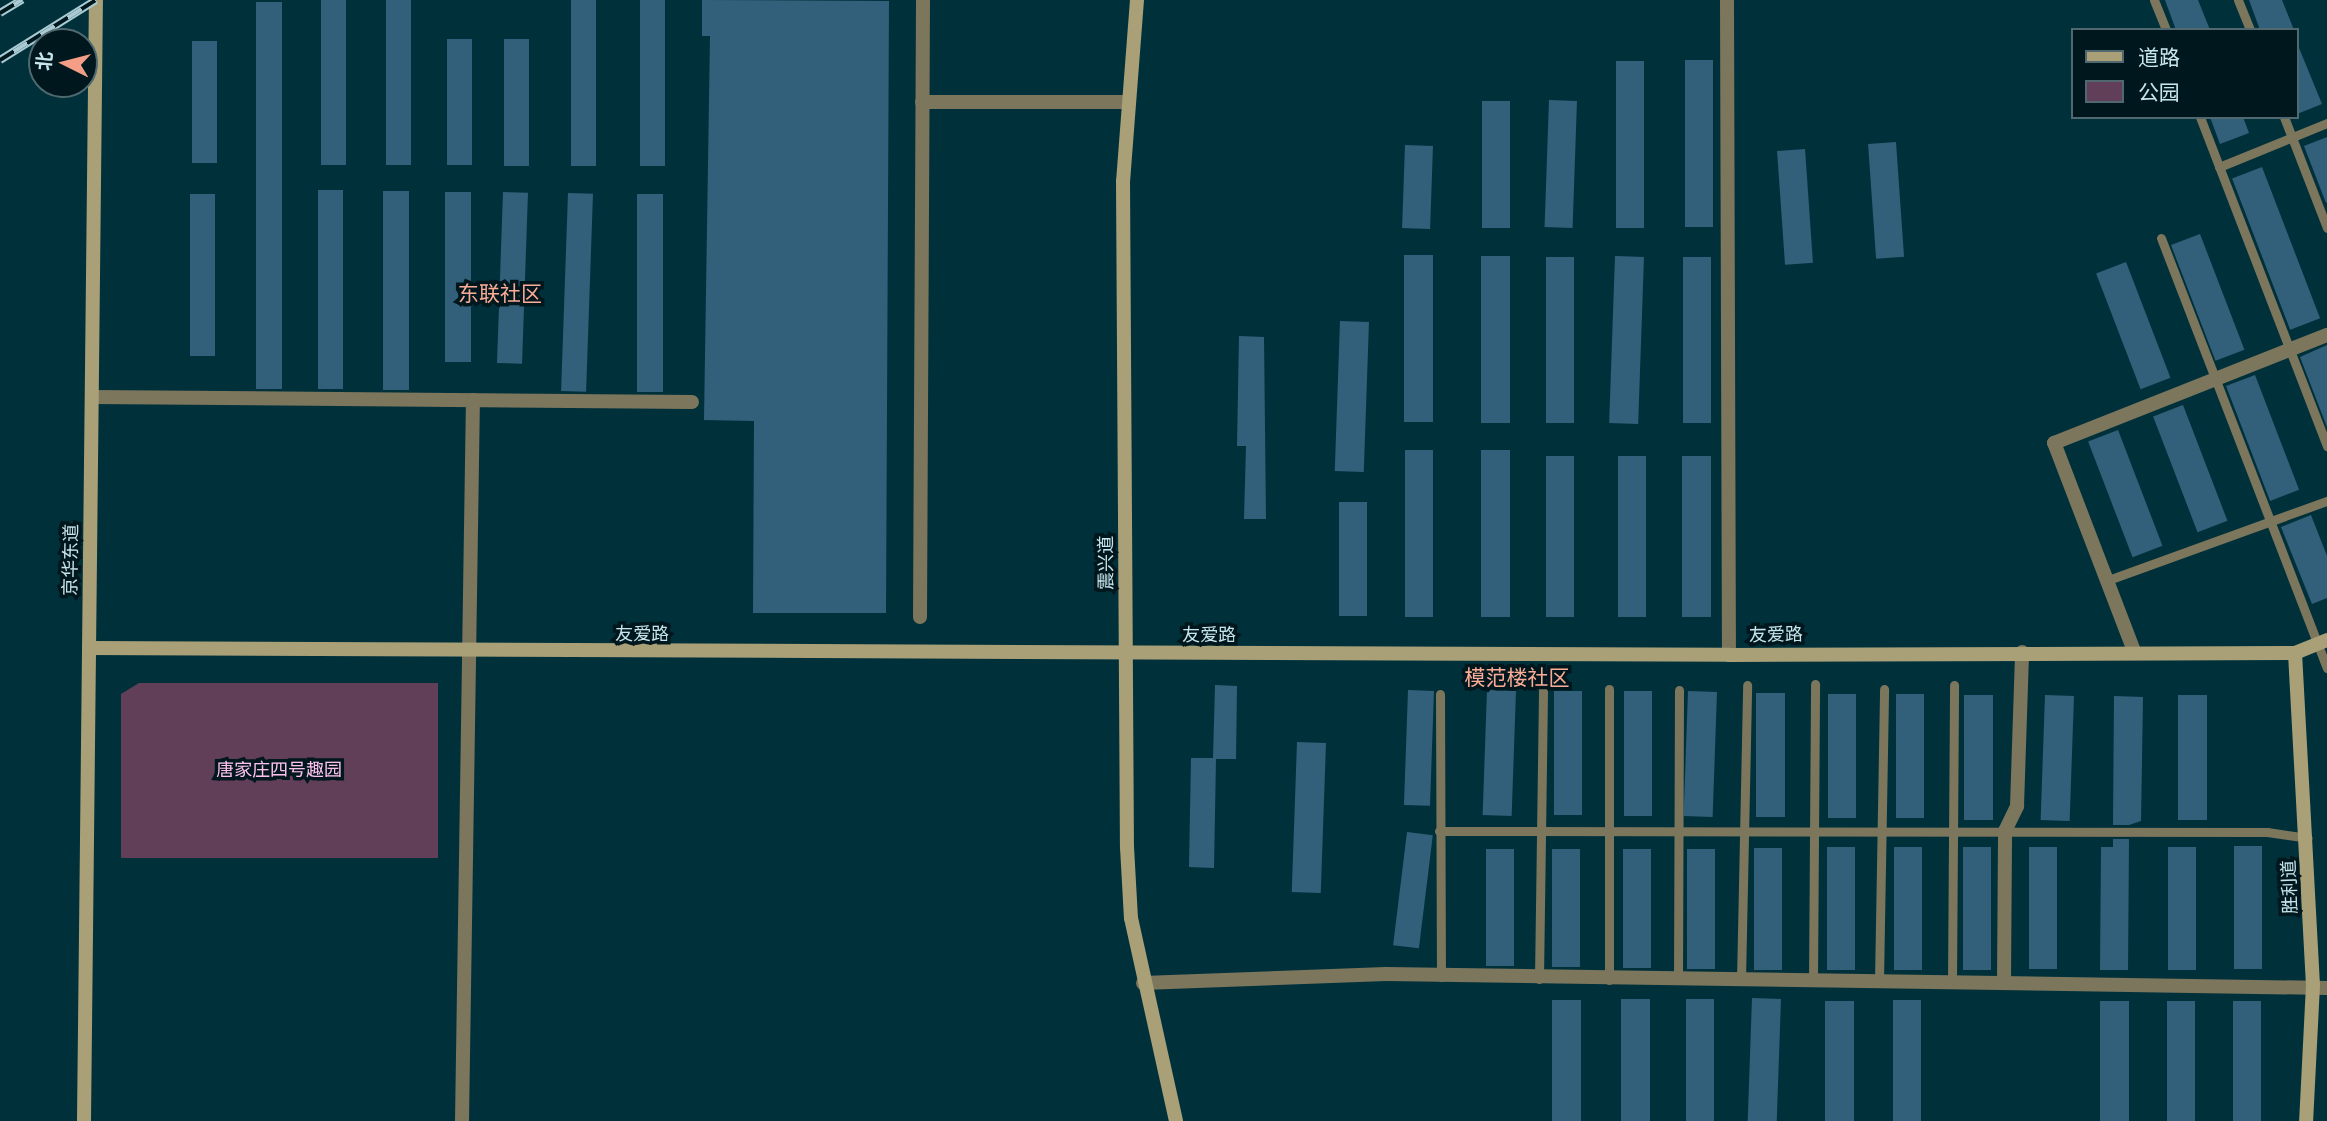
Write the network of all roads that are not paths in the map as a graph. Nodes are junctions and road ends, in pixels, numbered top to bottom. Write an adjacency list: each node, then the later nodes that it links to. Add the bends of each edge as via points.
1 (96, 0): 21 (street, 京华东道)
2 (923, 0): 9 (street)
3 (1137, 0): 10 (street, 震兴道)
4 (1727, 0): 36 (street)
5 (2154, 0): 7 (lane)
6 (2238, 0): 8 (lane)
7 (2165, 28)
8 (2249, 28)
9 (922, 102): 10 (street); 28 (street)
10 (1128, 102): 35 (street, 震兴道)
11 (2201, 119): 15 (lane)
12 (2285, 119): 14 (lane)
13 (2327, 123): 14 (lane)
14 (2292, 138): 15 (lane); 16 (lane)
15 (2219, 167): 19 (lane)
16 (2327, 228)
17 (2161, 239): 20 (lane)
18 (2327, 335): 19 (street)
19 (2290, 350): 20 (street); 24 (lane)
20 (2216, 379): 26 (lane); 27 (street, via 2054,443)
21 (92, 397): 22 (street); 30 (street, 京华东道)
22 (473, 400): 23 (street); 33 (street, via 472,604)
23 (692, 402)
24 (2327, 446)
25 (2327, 501): 26 (lane)
26 (2272, 524): 27 (lane, via 2226,534); 29 (lane)
27 (2110, 579): 31 (street)
28 (920, 617)
29 (2322, 642): 34 (street, 友爱路); 37 (lane)
30 (89, 648): 33 (street, 友爱路); 67 (street, 京华东道)
31 (2134, 650): 32 (street, 友爱路); 34 (street, 友爱路)
32 (2022, 652): 36 (street, 友爱路); 54 (street, via 2017,806)
33 (465, 653): 35 (street, 友爱路); 68 (street)
34 (2295, 653): 55 (street, 胜利道)
35 (1126, 654): 36 (street, 友爱路); 63 (street, 震兴道, via 1127,847)
36 (1729, 655)
37 (2327, 668)
38 (1815, 684): 51 (lane)
39 (1746, 685): 50 (lane)
40 (1954, 685): 53 (lane)
41 (1543, 688): 47 (lane)
42 (1884, 688): 52 (lane)
43 (1609, 689): 48 (lane)
44 (1679, 690): 49 (lane)
45 (1440, 694): 46 (lane)
46 (1439, 831): 47 (lane); 56 (lane)
47 (1541, 831): 48 (lane); 57 (lane)
48 (1609, 831): 49 (lane); 58 (lane)
49 (1679, 831): 50 (lane); 59 (lane)
50 (1744, 831): 51 (lane); 60 (lane)
51 (1814, 831): 52 (lane); 61 (lane)
52 (1882, 831): 53 (lane); 62 (lane)
53 (1953, 831): 54 (lane); 64 (lane)
54 (2005, 831): 55 (lane); 65 (street)
55 (2308, 838): 66 (street, 胜利道)
56 (1441, 979): 57 (street); 63 (street, via 1386,974)
57 (1539, 979): 58 (street)
58 (1609, 980): 59 (street)
59 (1678, 980): 60 (street)
60 (1741, 981): 61 (street)
61 (1813, 981): 62 (street)
62 (1879, 981): 64 (street)
63 (1143, 982): 69 (street, 震兴道)
64 (1952, 982): 65 (street)
65 (2004, 982): 66 (street)
66 (2320, 986): 70 (street, 胜利道)
67 (84, 1121)
68 (462, 1121)
69 (1176, 1121)
70 (2306, 1121)

